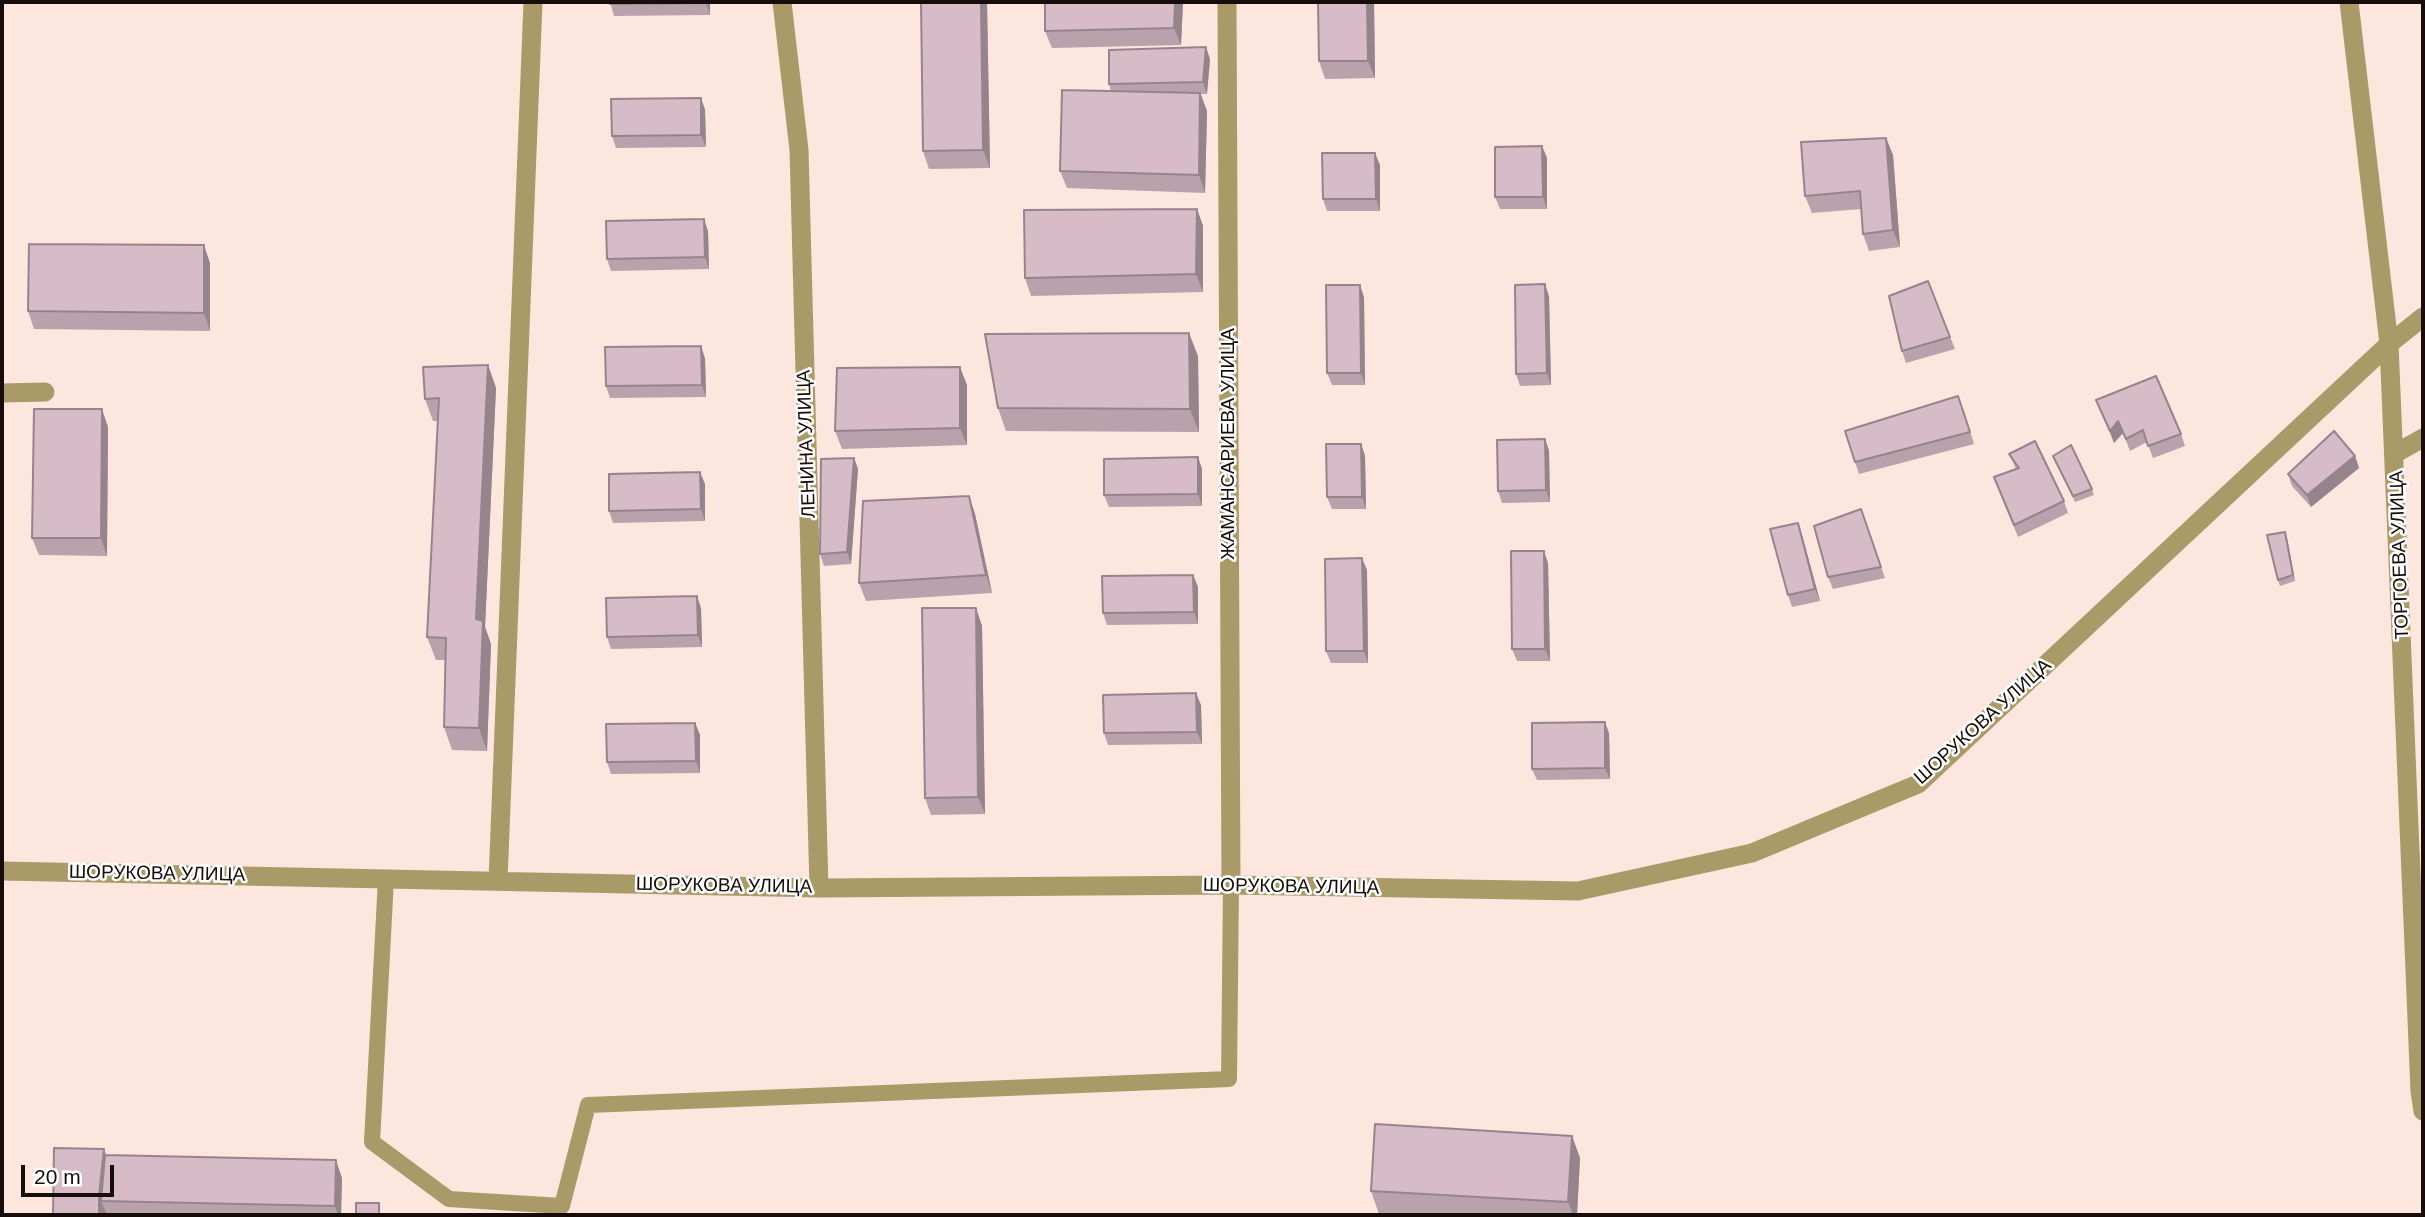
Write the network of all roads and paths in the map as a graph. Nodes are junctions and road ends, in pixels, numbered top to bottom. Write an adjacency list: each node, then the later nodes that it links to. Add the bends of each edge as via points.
1 (533, 2): 13 (street)
2 (782, 2): 15 (street, ЛЕНИНА УЛИЦА, via 799,150)
3 (1227, 2): 14 (street, ЖАМАНСАРИЕВА УЛИЦА)
4 (2349, 2): 6 (street, ТОРГОЕВА УЛИЦА)
5 (2423, 317): 6 (street, ШОРУКОВА УЛИЦА)
6 (2389, 344): 10 (street, ТОРГОЕВА УЛИЦА); 14 (street, ШОРУКОВА УЛИЦА, via 1918,784 1752,853 1578,891)
7 (2, 393): 8 (street)
8 (45, 393)
9 (2423, 438): 10 (street)
10 (2396, 453): 16 (street, ТОРГОЕВА УЛИЦА)
11 (2, 870): 12 (street, ШОРУКОВА УЛИЦА)
12 (386, 879): 13 (street, ШОРУКОВА УЛИЦА); 14 (lane, via 372,1142 449,1199 562,1206 588,1105 1229,1079)
13 (498, 881): 15 (street, ШОРУКОВА УЛИЦА)
14 (1231, 885): 15 (street, ШОРУКОВА УЛИЦА)
15 (819, 888)
16 (2421, 1091): 17 (street, ТОРГОЕВА УЛИЦА)
17 (2423, 1111)

